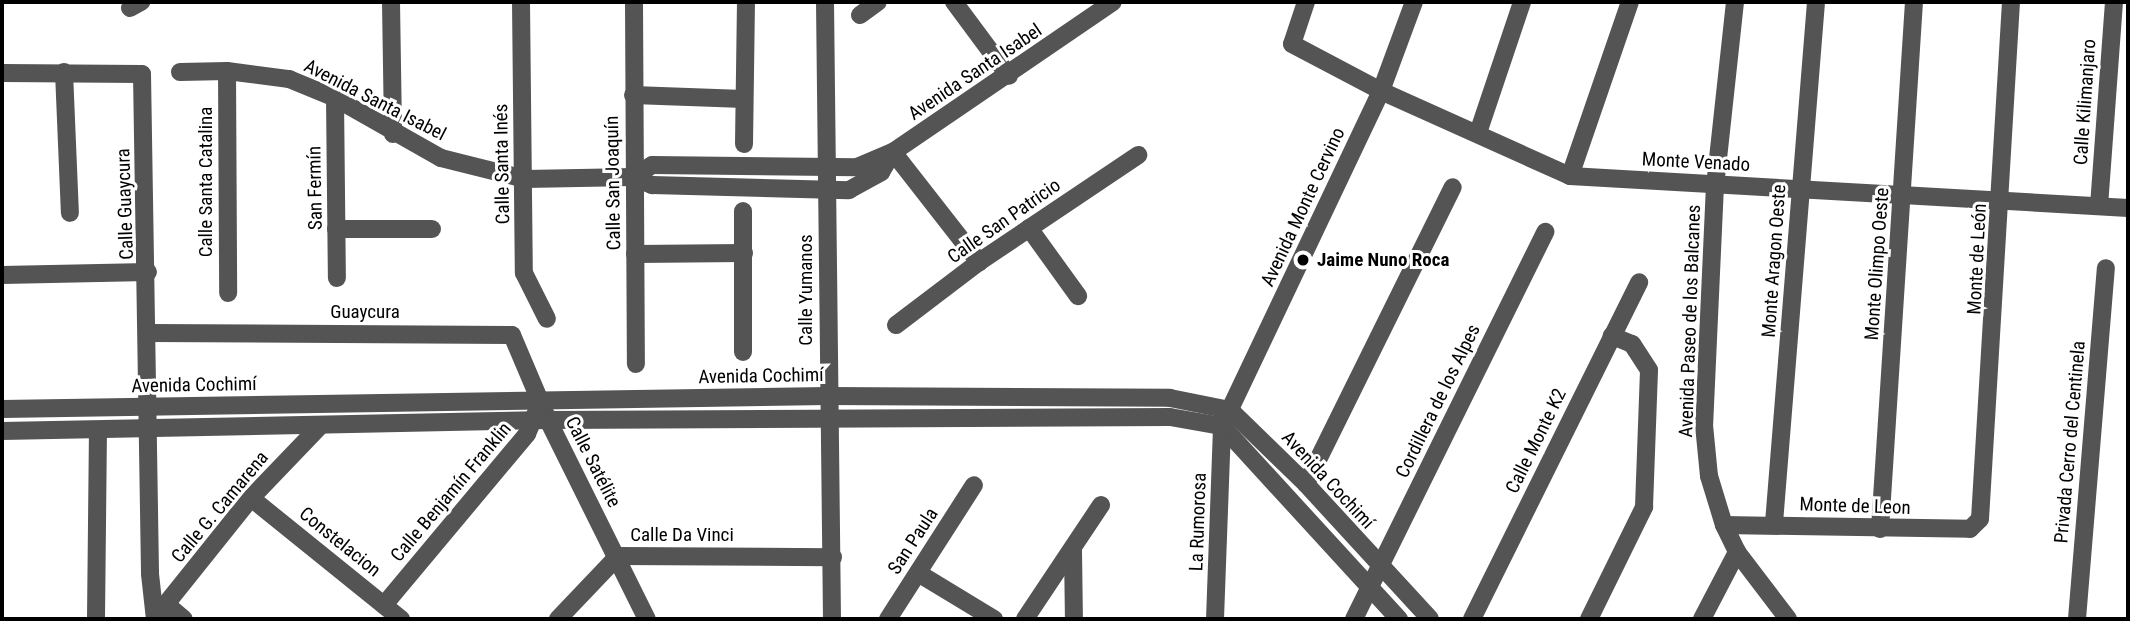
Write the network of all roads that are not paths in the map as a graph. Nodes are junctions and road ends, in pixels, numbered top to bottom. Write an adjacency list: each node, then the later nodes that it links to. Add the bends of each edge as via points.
1 (391, 2): 29 (street)
2 (521, 2): 37 (street, Calle Santa Inés)
3 (634, 2): 25 (street, Calle San Joaquín)
4 (746, 2): 27 (street)
5 (825, 2): 33 (street, Calle Yumanos)
6 (878, 2): 18 (street)
7 (954, 2): 23 (street)
8 (1113, 2): 23 (street, Avenida Santa Isabel)
9 (1306, 2): 24 (street, Monte Venado, via 1292,44)
10 (1414, 2): 24 (street, Avenida Monte Cervino)
11 (1522, 2): 28 (street)
12 (1630, 2): 35 (street)
13 (1735, 2): 38 (street, Avenida Paseo de los Balcanes)
14 (1816, 2): 41 (street, Monte Aragon Oeste)
15 (1914, 2): 42 (street, Monte Olimpo Oeste)
16 (2011, 2): 43 (street, Monte de León)
17 (2113, 2): 44 (street, Calle Kilimanjaro)
18 (860, 15)
19 (227, 71): 21 (street, Avenida Santa Isabel); 26 (street, Avenida Santa Isabel, via 289,79); 60 (street, Calle Santa Catalina)
20 (64, 72): 22 (street); 47 (street); 56 (street, Calle Guaycura, via 142,74)
21 (180, 72)
22 (2, 73)
23 (1009, 76): 31 (street, Avenida Santa Isabel)
24 (1381, 91): 28 (street, Monte Venado); 73 (street, Avenida Monte Cervino)
25 (633, 96): 27 (street); 36 (street, Calle San Joaquín)
26 (335, 98): 29 (street, Avenida Santa Isabel); 49 (street, San Fermín)
27 (744, 99): 30 (street)
28 (1478, 133): 35 (street, Monte Venado)
29 (393, 134): 37 (street, Avenida Santa Isabel, via 467,167)
30 (744, 144)
31 (893, 152): 33 (street, Avenida Santa Isabel, via 857,167); 40 (street, Avenida Santa Isabel, via 881,172 862,185); 54 (street)
32 (1138, 155): 48 (street, Calle San Patricio)
33 (827, 169): 34 (street, Avenida Santa Isabel); 40 (street, Calle Yumanos)
34 (707, 175): 36 (street, Avenida Santa Isabel, via 652,165); 40 (street, Avenida Santa Isabel)
35 (1570, 176): 38 (street, Monte Venado)
36 (633, 177): 37 (street, Avenida Santa Isabel); 53 (street, Calle San Joaquín)
37 (525, 179): 62 (street, Calle Santa Inés, via 524,273)
38 (1715, 185): 41 (street, Monte Venado); 85 (street, Avenida Paseo de los Balcanes, via 1704,425 1709,476)
39 (1452, 187): 79 (street)
40 (827, 189): 68 (street, Calle Yumanos)
41 (1800, 189): 42 (street, Monte Venado); 84 (street, Monte Aragon Oeste)
42 (1903, 198): 43 (street, Monte Venado); 86 (street, Monte Olimpo Oeste)
43 (2002, 202): 44 (street, Monte Venado); 83 (street, Monte de León)
44 (2099, 205): 45 (street, Monte Venado)
45 (2128, 208)
46 (743, 211): 52 (street)
47 (71, 213)
48 (1029, 228): 54 (street, Calle San Patricio); 61 (street)
49 (337, 229): 50 (street); 58 (street, San Fermín)
50 (432, 229)
51 (1545, 232): 91 (street, Cordillera de los Alpes)
52 (744, 253): 53 (street); 66 (street)
53 (635, 254): 67 (street, Calle San Joaquín)
54 (979, 262): 63 (street, Calle San Patricio)
55 (2106, 268): 114 (street, Privada Cerro del Centinela)
56 (148, 272): 57 (street); 64 (street, Calle Guaycura)
57 (2, 275)
58 (337, 278)
59 (1639, 282): 65 (street, Calle Monte K2)
60 (228, 293)
61 (1078, 296)
62 (547, 319)
63 (896, 325)
64 (148, 333): 69 (street, Guaycura, via 502,333 519,343); 70 (street, Calle Guaycura)
65 (1612, 336): 110 (street, Calle Monte K2); 111 (street, via 1632,344 1649,370 1644,507)
66 (743, 352)
67 (636, 364)
68 (827, 396): 69 (street, Avenida Cochimí); 72 (street, Calle Yumanos); 73 (street, Avenida Cochimí, via 1170,398)
69 (540, 400): 70 (street, Avenida Cochimí); 74 (street, Calle Satélite)
70 (150, 407): 71 (street, Avenida Cochimí); 76 (street)
71 (2, 409)
72 (827, 418): 73 (street); 74 (street); 90 (street, Calle Yumanos)
73 (1226, 418): 79 (street, Avenida Cochimí); 93 (street); 106 (street, La Rumorosa)
74 (541, 420): 75 (street); 89 (street, Calle Satélite); 94 (street, Calle Benjamín Franklin)
75 (319, 427): 76 (street); 81 (street, Calle G. Camarena)
76 (150, 429): 77 (street); 95 (street, via 150,575)
77 (98, 430): 78 (street); 96 (street)
78 (2, 431)
79 (1306, 484): 91 (street, Avenida Cochimí)
80 (974, 485): 92 (street, San Paula)
81 (251, 498): 94 (street, Constelacion); 95 (street, Calle G. Camarena)
82 (1101, 505): 87 (street)
83 (1980, 519): 86 (street, Monte de Leon, via 1970,529)
84 (1774, 523): 85 (street, Monte de Leon); 86 (street, Monte de Leon)
85 (1724, 526): 88 (street, Avenida Paseo de los Balcanes)
86 (1880, 529)
87 (1073, 551): 104 (street); 105 (street)
88 (1737, 552): 112 (street); 113 (street, Avenida Paseo de los Balcanes)
89 (618, 556): 90 (street, Calle Da Vinci); 99 (street, Calle Da Vinci); 100 (street, Calle Satélite)
90 (833, 557): 101 (street, Calle Yumanos)
91 (1380, 567): 93 (street, Cordillera de los Alpes); 109 (street, Avenida Cochimí)
92 (918, 573): 102 (street, San Paula); 103 (street)
93 (1369, 587): 107 (street, Cordillera de los Alpes); 108 (street)
94 (384, 605): 98 (street, Constelacion)
95 (160, 614): 97 (street)
96 (96, 619)
97 (184, 619)
98 (401, 619)
99 (558, 619)
100 (647, 619)
101 (832, 619)
102 (888, 619)
103 (994, 619)
104 (1025, 619)
105 (1074, 619)
106 (1215, 619)
107 (1354, 619)
108 (1399, 619)
109 (1430, 619)
110 (1472, 619)
111 (1589, 619)
112 (1702, 619)
113 (1788, 619)
114 (2077, 619)

